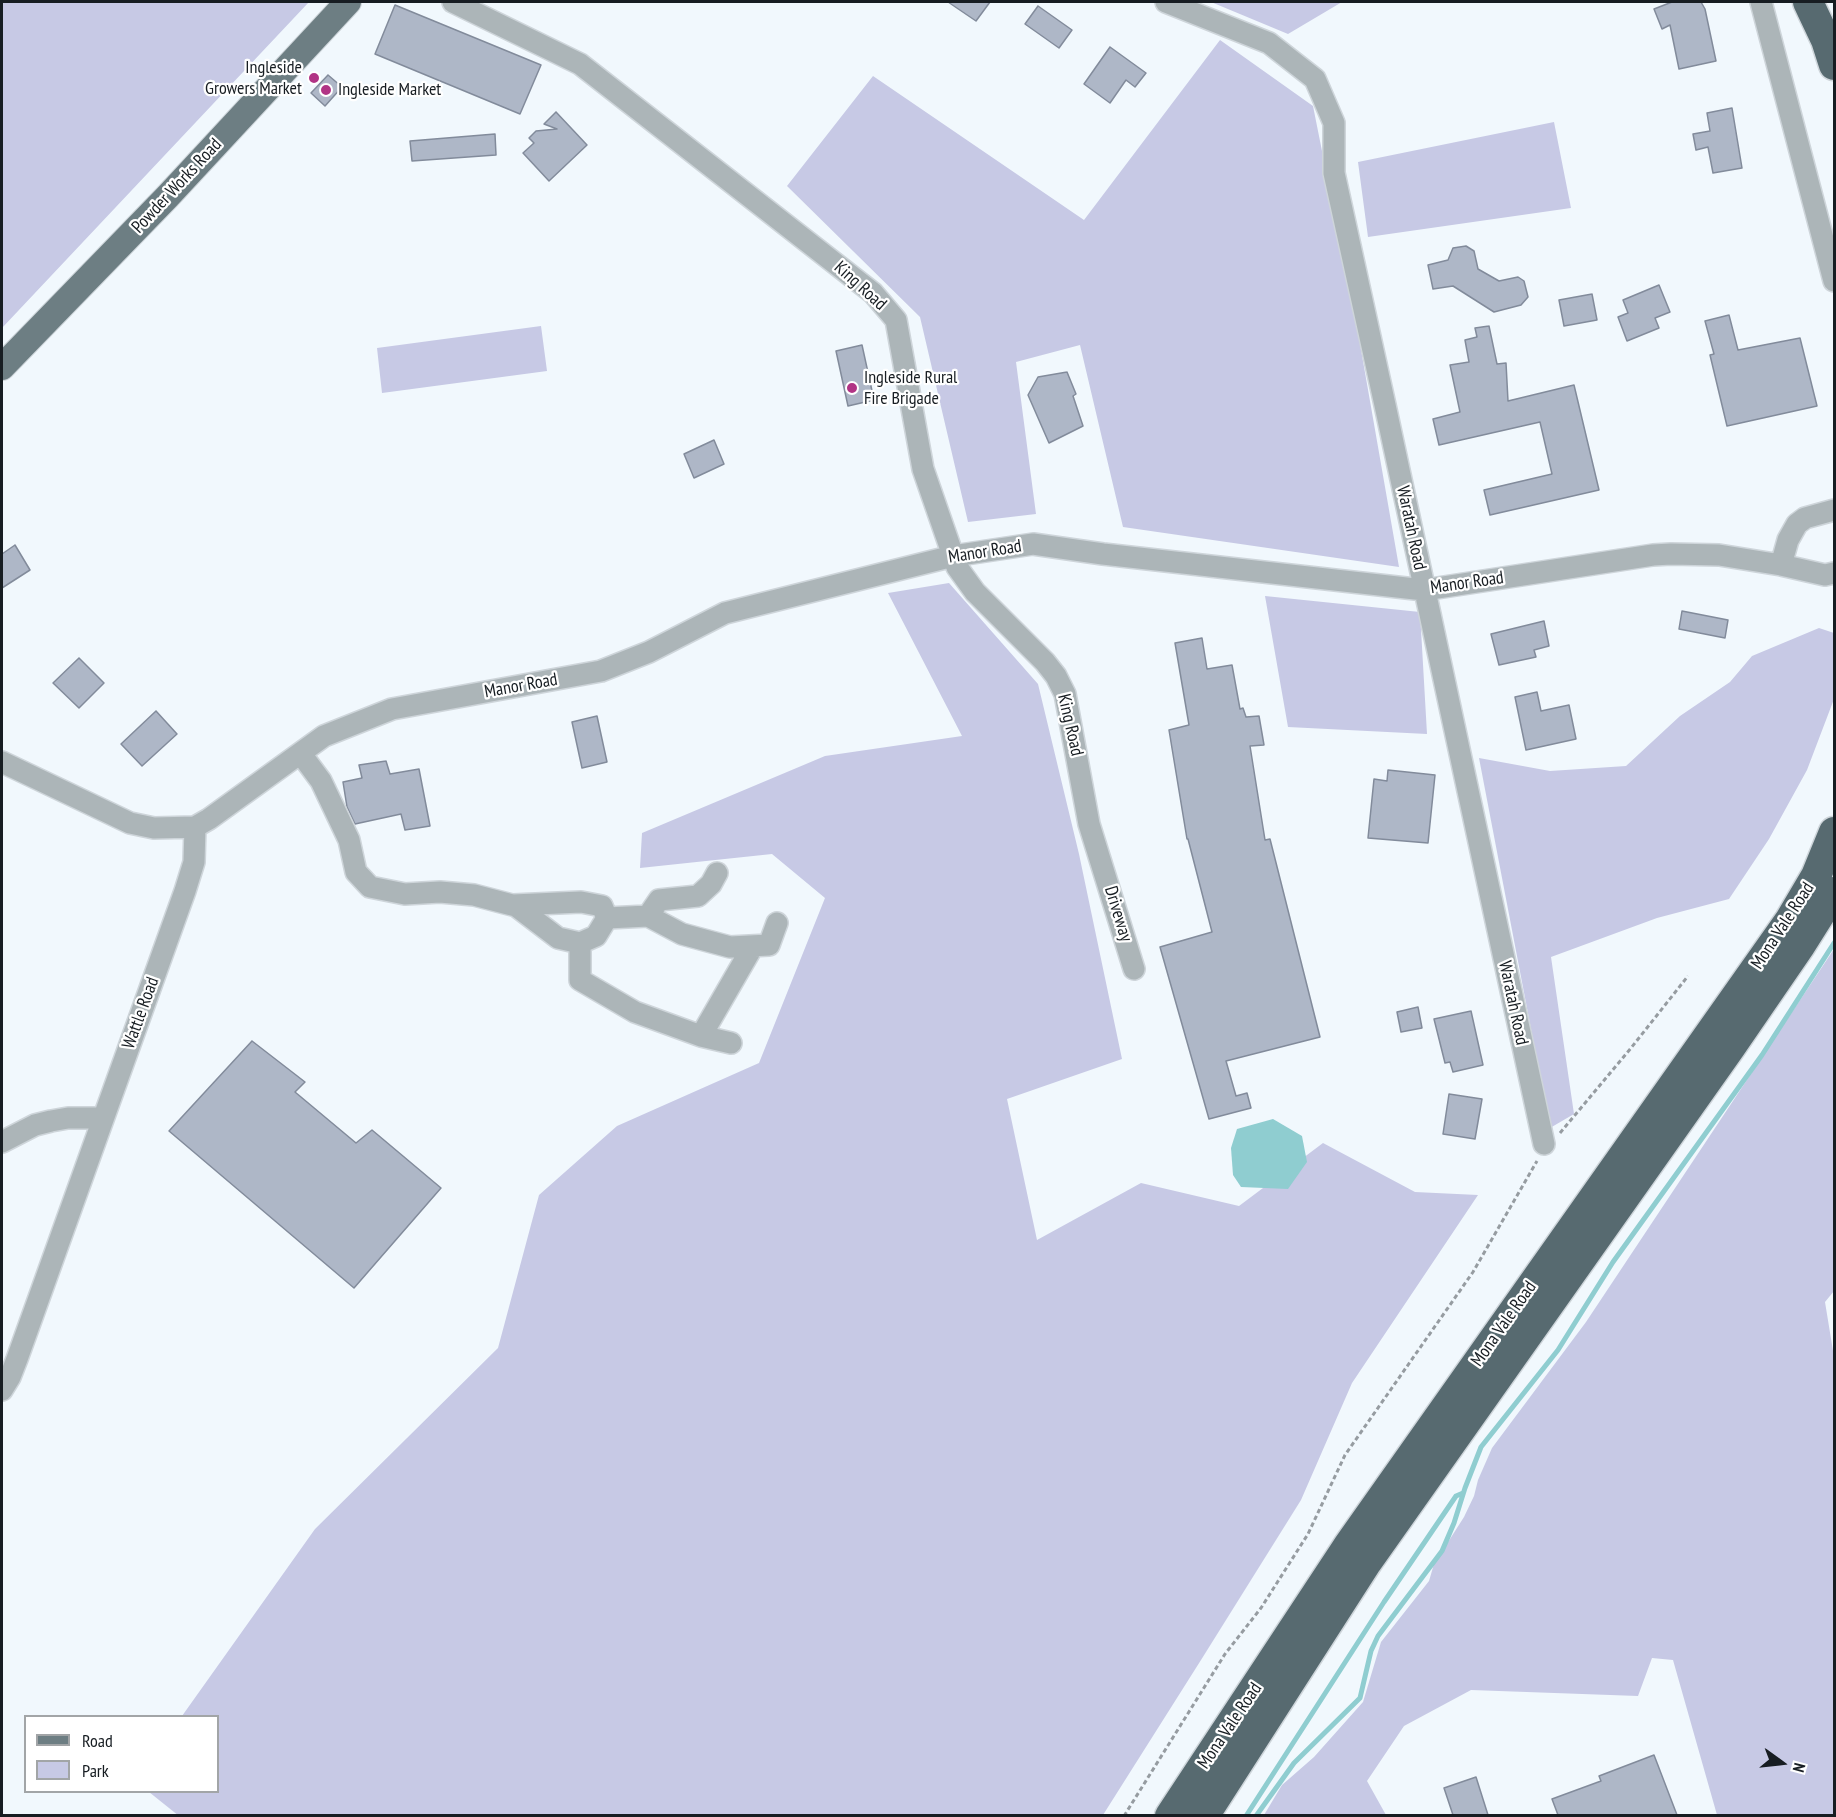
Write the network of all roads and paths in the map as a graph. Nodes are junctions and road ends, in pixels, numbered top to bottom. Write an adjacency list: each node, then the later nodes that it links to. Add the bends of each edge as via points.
1 (348, 2): 8 (main road, Powder Works Road)
2 (453, 2): 10 (street, King Road, via 580,64 873,293 896,320 923,469)
3 (1166, 2): 13 (street, Waratah Road, via 1269,43 1315,79 1334,123 1334,172)
4 (1761, 2): 7 (street)
5 (1808, 2): 6 (highway)
6 (1834, 65)
7 (1834, 281)
8 (2, 367)
9 (1834, 510): 11 (street, via 1797,524)
10 (953, 556): 13 (street, Manor Road, via 1033,544); 14 (street, Manor Road, via 724,613 649,652 601,671 392,709 324,736); 18 (street, King Road, via 975,592 1045,662 1065,694 1089,824)
11 (1781, 565): 12 (street, Manor Road); 13 (street, Manor Road, via 1719,555 1653,555)
12 (1831, 577)
13 (1424, 590): 33 (street, Waratah Road)
14 (301, 754): 16 (street, Manor Road); 22 (street, via 321,781 349,840 357,872 370,887 405,894 474,895)
15 (2, 762): 16 (street, via 130,823 154,828)
16 (195, 827): 31 (street, Wattle Road, via 194,862 186,891)
17 (1834, 832): 36 (highway, Mona Vale Road, via 1816,876 1785,928 1348,1546)
18 (1101, 860): 27 (street, Driveway)
19 (717, 873): 21 (street, via 698,896)
20 (1834, 892): 37 (highway, Mona Vale Road, via 1737,1038 1367,1563)
21 (655, 903): 23 (street); 26 (street, via 682,934 730,947)
22 (513, 905): 23 (street, via 581,902 602,906); 25 (street, via 558,938)
23 (607, 918): 25 (street, via 596,936)
24 (777, 923): 26 (street, via 769,945)
25 (580, 943): 29 (street, via 580,980 635,1012)
26 (753, 946): 29 (street)
27 (1134, 969)
28 (1688, 976): 33 (path)
29 (701, 1035): 30 (street)
30 (731, 1043)
31 (103, 1118): 32 (street, via 51,1121); 34 (street, Wattle Road, via 17,1359)
32 (2, 1142)
33 (1547, 1146): 35 (path, via 1473,1272 1345,1455 1308,1534 1261,1608 1225,1654)
34 (2, 1390)
35 (1124, 1815)
36 (1170, 1815)
37 (1204, 1815)

